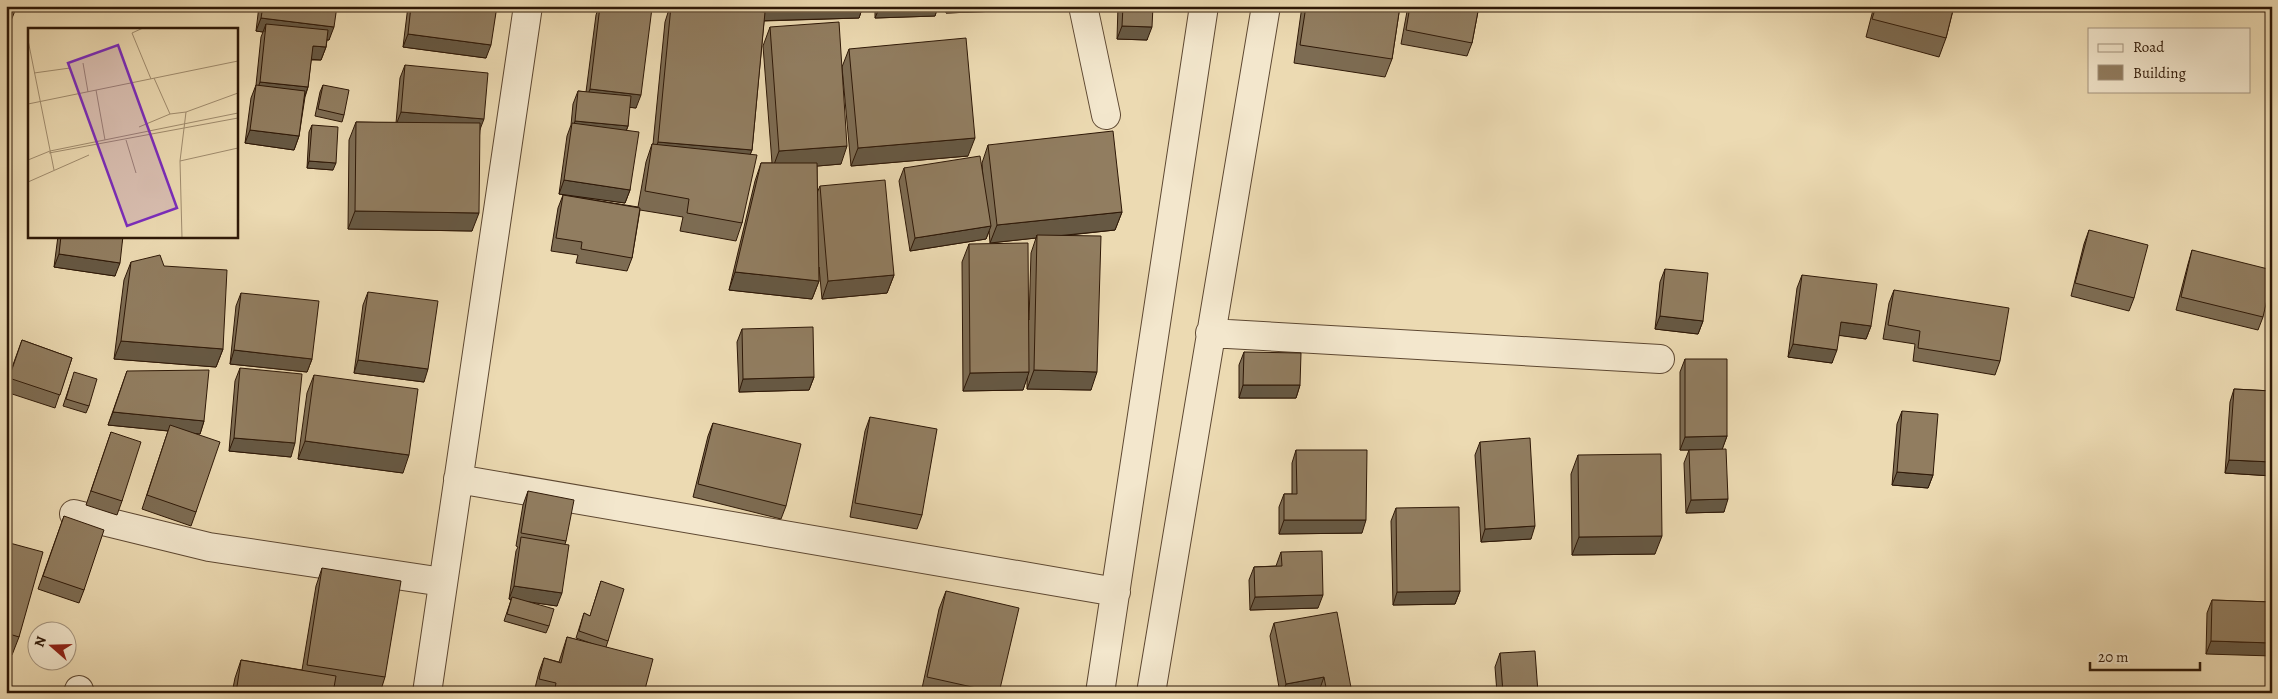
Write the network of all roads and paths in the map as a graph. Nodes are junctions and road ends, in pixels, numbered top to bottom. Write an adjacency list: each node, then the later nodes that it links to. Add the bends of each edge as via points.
1 (528, 6): 8 (street)
2 (1083, 6): 5 (street)
3 (1204, 6): 11 (street)
4 (1266, 6): 6 (street)
5 (1106, 115)
6 (1210, 333): 7 (street); 14 (street)
7 (1660, 359)
8 (458, 479): 10 (street); 11 (street)
9 (74, 514): 10 (street, via 209,547)
10 (443, 582): 12 (street)
11 (1116, 592): 13 (street)
12 (427, 693)
13 (1100, 693)
14 (1151, 693)

